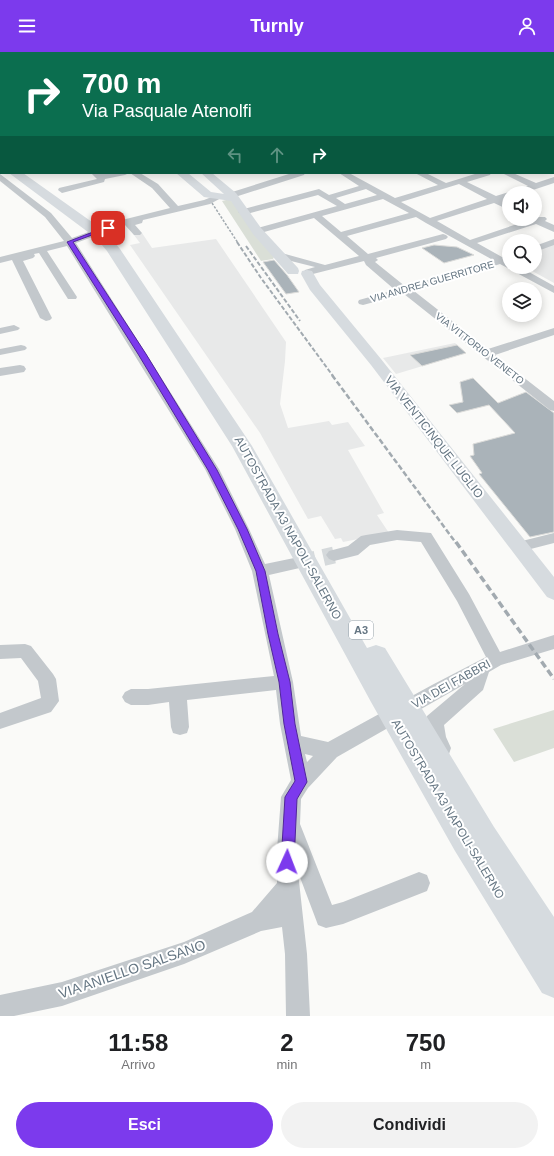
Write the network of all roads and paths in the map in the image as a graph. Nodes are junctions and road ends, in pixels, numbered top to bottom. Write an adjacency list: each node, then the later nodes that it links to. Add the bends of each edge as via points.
1 (16, 174): 104 (highway, AUTOSTRADA A3 NAPOLI-SALERNO / A3, via 101,235 113,249 242,446 380,694 466,841)
2 (25, 174): 103 (highway, AUTOSTRADA A3 NAPOLI-SALERNO / A3, via 98,224 121,247 245,430 475,823)
3 (112, 174): 14 (street)
4 (136, 174): 36 (street, via 155,186)
5 (182, 174): 23 (main road)
6 (206, 174): 23 (main road, via 210,183)
7 (207, 174): 24 (main road, VIA VENTICINQUE LUGLIO)
8 (298, 174): 24 (street)
9 (345, 174): 19 (street)
10 (421, 174): 18 (street)
11 (483, 174): 16 (street)
12 (508, 174): 20 (street)
13 (0, 175): 53 (street, via 48,215)
14 (98, 175): 21 (street, via 101,180)
15 (554, 180): 20 (street)
16 (460, 181): 18 (street); 29 (street)
17 (306, 185): 22 (street)
18 (444, 185): 30 (street)
19 (367, 186): 25 (street); 27 (street)
20 (535, 186)
21 (62, 190)
22 (318, 192): 27 (street); 28 (street)
23 (204, 195): 24 (main road); 34 (street)
24 (226, 195): 37 (main road, VIA VENTICINQUE LUGLIO)
25 (384, 196): 30 (street); 35 (street)
26 (502, 197): 29 (street)
27 (328, 198): 35 (street)
28 (295, 199): 33 (street); 39 (street, VIA VITTORIO VENETO)
29 (496, 199): 31 (street); 32 (street); 42 (street)
30 (394, 201): 38 (street)
31 (502, 201)
32 (502, 203)
33 (270, 205): 37 (street); 41 (street)
34 (188, 207): 36 (street); 44 (street)
35 (344, 207): 39 (street)
36 (176, 209): 53 (street, via 125,222)
37 (243, 212): 49 (main road, VIA VENTICINQUE LUGLIO)
38 (416, 214): 42 (street); 51 (street)
39 (318, 215): 41 (street); 51 (street, VIA VITTORIO VENETO)
40 (542, 220): 45 (street)
41 (295, 221): 49 (street)
42 (429, 221): 55 (street)
43 (542, 221): 48 (street)
44 (129, 224): 47 (street); 50 (street)
45 (554, 225)
46 (515, 226): 55 (street)
47 (114, 228)
48 (554, 229)
49 (257, 231): 58 (main road, VIA VENTICINQUE LUGLIO)
50 (137, 233)
51 (340, 235): 59 (street, VIA VITTORIO VENETO)
52 (443, 237): 59 (street)
53 (70, 242): 57 (street); 84 (street, via 212,470)
54 (554, 242): 56 (street)
55 (469, 243): 60 (street)
56 (542, 246)
57 (42, 251): 61 (street); 68 (street); 70 (street, via 17,260)
58 (280, 257): 63 (street); 64 (main road, VIA VENTICINQUE LUGLIO)
59 (366, 257): 63 (street); 66 (street, VIA VITTORIO VENETO, via 401,289)
60 (502, 259)
61 (0, 260)
62 (502, 262): 66 (street, VIA ANDREA GUERRITORE)
63 (323, 266): 64 (street); 64 (street)
64 (303, 273): 81 (main road, VIA VENTICINQUE LUGLIO, via 381,368)
65 (525, 274): 67 (street)
66 (406, 290): 69 (street, VIA ANDREA GUERRITORE); 76 (street, VIA VITTORIO VENETO)
67 (554, 290)
68 (72, 297)
69 (363, 302)
70 (46, 318)
71 (14, 328): 72 (street)
72 (0, 331)
73 (554, 331): 76 (street)
74 (21, 348): 75 (street)
75 (0, 352)
76 (488, 353): 79 (street, VIA VITTORIO VENETO)
77 (20, 369): 78 (street)
78 (0, 372)
79 (554, 407)
80 (554, 538): 81 (street)
81 (519, 547): 85 (main road, VIA VENTICINQUE LUGLIO)
82 (334, 555): 88 (street, via 353,551 366,540 397,535 426,537 463,598)
83 (298, 563): 84 (street)
84 (260, 571): 89 (street)
85 (554, 592)
86 (552, 640): 88 (street, VIA DEI FABBRI)
87 (0, 652): 92 (street, via 25,651 47,679 50,701 45,706)
88 (489, 663): 95 (street, VIA DEI FABBRI); 102 (street, via 477,685 434,722 437,738 467,790)
89 (284, 682): 90 (street); 94 (street)
90 (178, 694): 91 (street); 93 (street)
91 (131, 697)
92 (0, 721)
93 (180, 727)
94 (295, 749): 95 (street, VIA DEI FABBRI); 96 (street)
95 (330, 750): 96 (street, VIA DEI FABBRI)
96 (301, 782): 97 (street, VIA DEI FABBRI, via 291,797)
97 (290, 825): 98 (street, via 326,917 343,913); 99 (street, VIA DEI FABBRI, via 287,850)
98 (419, 883)
99 (288, 887): 100 (street, VIA DEI FABBRI); 101 (street, VIA ANIELLO SALSANO)
100 (291, 914): 101 (street, VIA ANIELLO SALSANO); 106 (street, VIA DEI FABBRI, via 296,954)
101 (260, 920): 105 (street, VIA ANIELLO SALSANO, via 184,953 62,994)
102 (554, 923)
103 (554, 946)
104 (554, 981)
105 (0, 1007)
106 (298, 1016)

